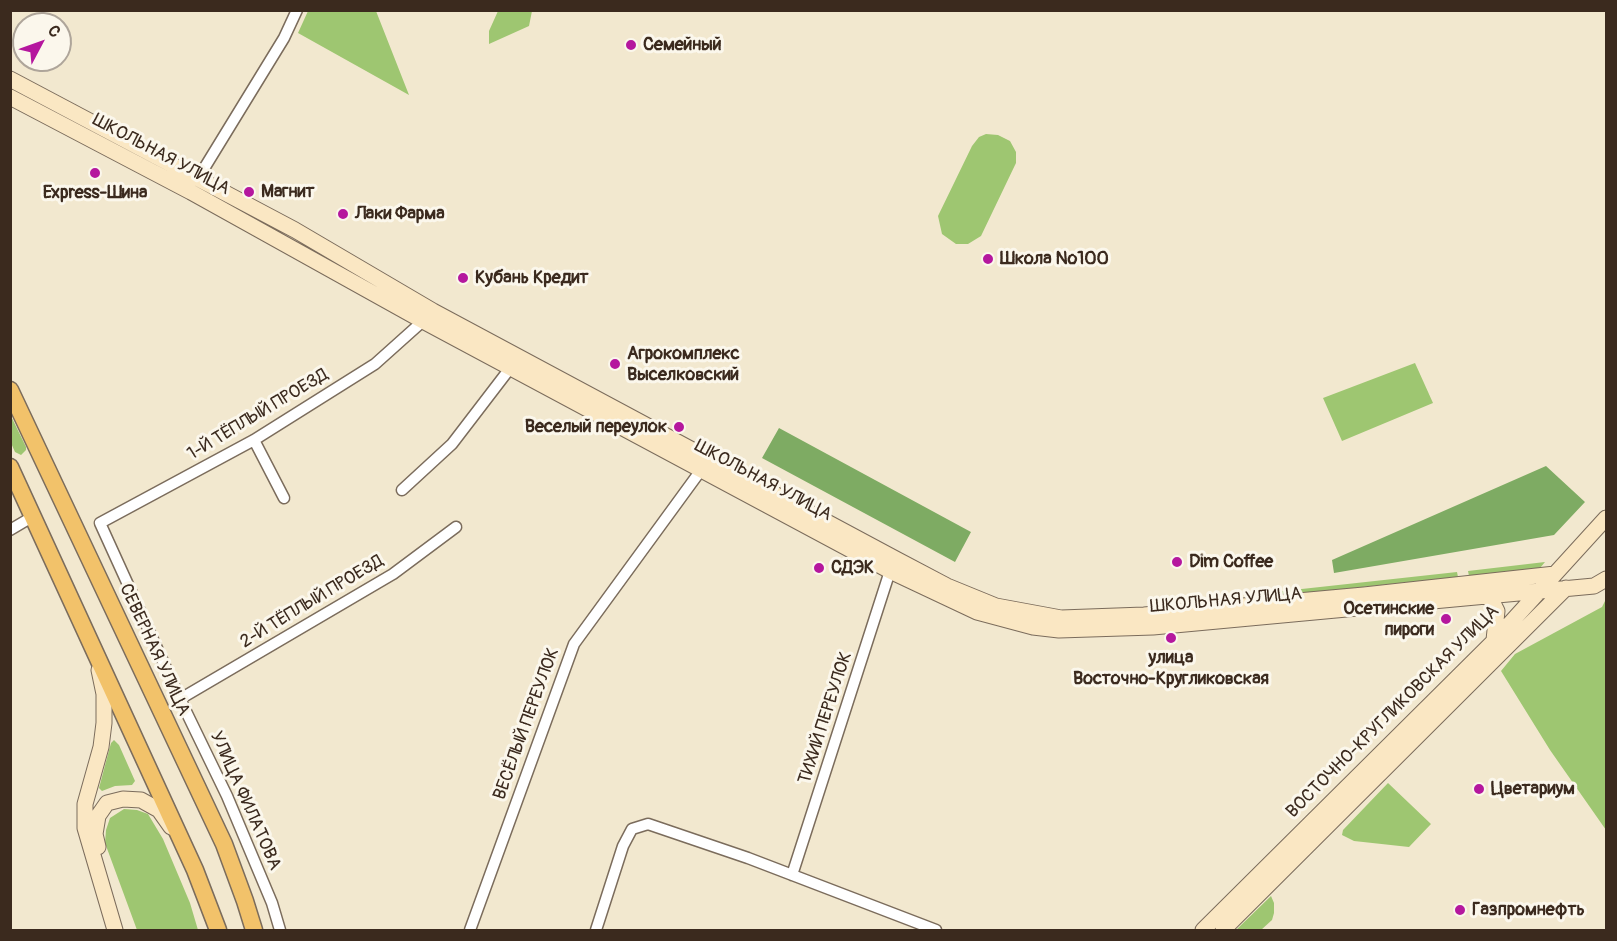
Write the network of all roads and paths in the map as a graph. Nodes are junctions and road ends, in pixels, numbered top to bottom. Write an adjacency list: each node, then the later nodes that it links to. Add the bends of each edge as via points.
1 (297, 10): 4 (street)
2 (10, 80): 4 (main road, ШКОЛЬНАЯ УЛИЦА)
3 (10, 97): 5 (main road, ШКОЛЬНАЯ УЛИЦА)
4 (197, 180): 9 (main road, ШКОЛЬНАЯ УЛИЦА, via 295,231)
5 (423, 321): 6 (main road, ШКОЛЬНАЯ УЛИЦА); 8 (street, 1-Й ТЁПЛЫЙ ПРОЕЗД, via 375,364)
6 (511, 367): 9 (main road, ШКОЛЬНАЯ УЛИЦА); 11 (street, via 453,444)
7 (10, 390): 32 (main road, СЕВЕРНАЯ УЛИЦА, via 224,844)
8 (254, 440): 12 (street); 15 (street, 1-Й ТЁПЛЫЙ ПРОЕЗД)
9 (705, 464): 18 (main road, ШКОЛЬНАЯ УЛИЦА); 19 (main road, ШКОЛЬНАЯ УЛИЦА, via 947,586 996,606 1061,618 1176,613); 34 (street, ВЕСЁЛЫЙ ПЕРЕУЛОК, via 574,644)
10 (10, 467): 13 (main road)
11 (402, 490)
12 (284, 498)
13 (32, 517): 17 (street); 25 (main road)
14 (1606, 518): 19 (main road, ВОСТОЧНО-КРУГЛИКОВСКАЯ УЛИЦА)
15 (100, 523): 26 (street, УЛИЦА ФИЛАТОВА)
16 (456, 527): 26 (street, 2-Й ТЁПЛЫЙ ПРОЕЗД, via 393,574)
17 (10, 530)
18 (890, 571): 23 (main road, ШКОЛЬНАЯ УЛИЦА, via 977,612 1059,630 1162,627); 28 (street, ТИХИЙ ПЕРЕУЛОК)
19 (1555, 574): 22 (main road, ВОСТОЧНО-КРУГЛИКОВСКАЯ УЛИЦА)
20 (1606, 579): 21 (main road, via 1594,586)
21 (1566, 588): 22 (main road, ШКОЛЬНАЯ УЛИЦА); 38 (main road, ВОСТОЧНО-КРУГЛИКОВСКАЯ УЛИЦА)
22 (1539, 590): 23 (main road, ШКОЛЬНАЯ УЛИЦА); 24 (main road, ВОСТОЧНО-КРУГЛИКОВСКАЯ УЛИЦА)
23 (1477, 595): 24 (main road, via 1486,596 1497,611)
24 (1494, 641): 37 (main road, ВОСТОЧНО-КРУГЛИКОВСКАЯ УЛИЦА)
25 (96, 656): 27 (main road); 29 (main road, via 104,694 104,723 85,804 85,828)
26 (180, 699): 33 (street, УЛИЦА ФИЛАТОВА, via 227,796)
27 (183, 845): 30 (main road, via 159,810 141,800 123,798 107,803 98,816 95,834); 31 (main road)
28 (792, 874): 35 (street, via 648,824 632,829 623,846); 36 (street)
29 (115, 930)
30 (123, 930)
31 (218, 930)
32 (254, 930)
33 (280, 930)
34 (470, 930)
35 (596, 930)
36 (936, 930)
37 (1203, 930)
38 (1223, 930)

